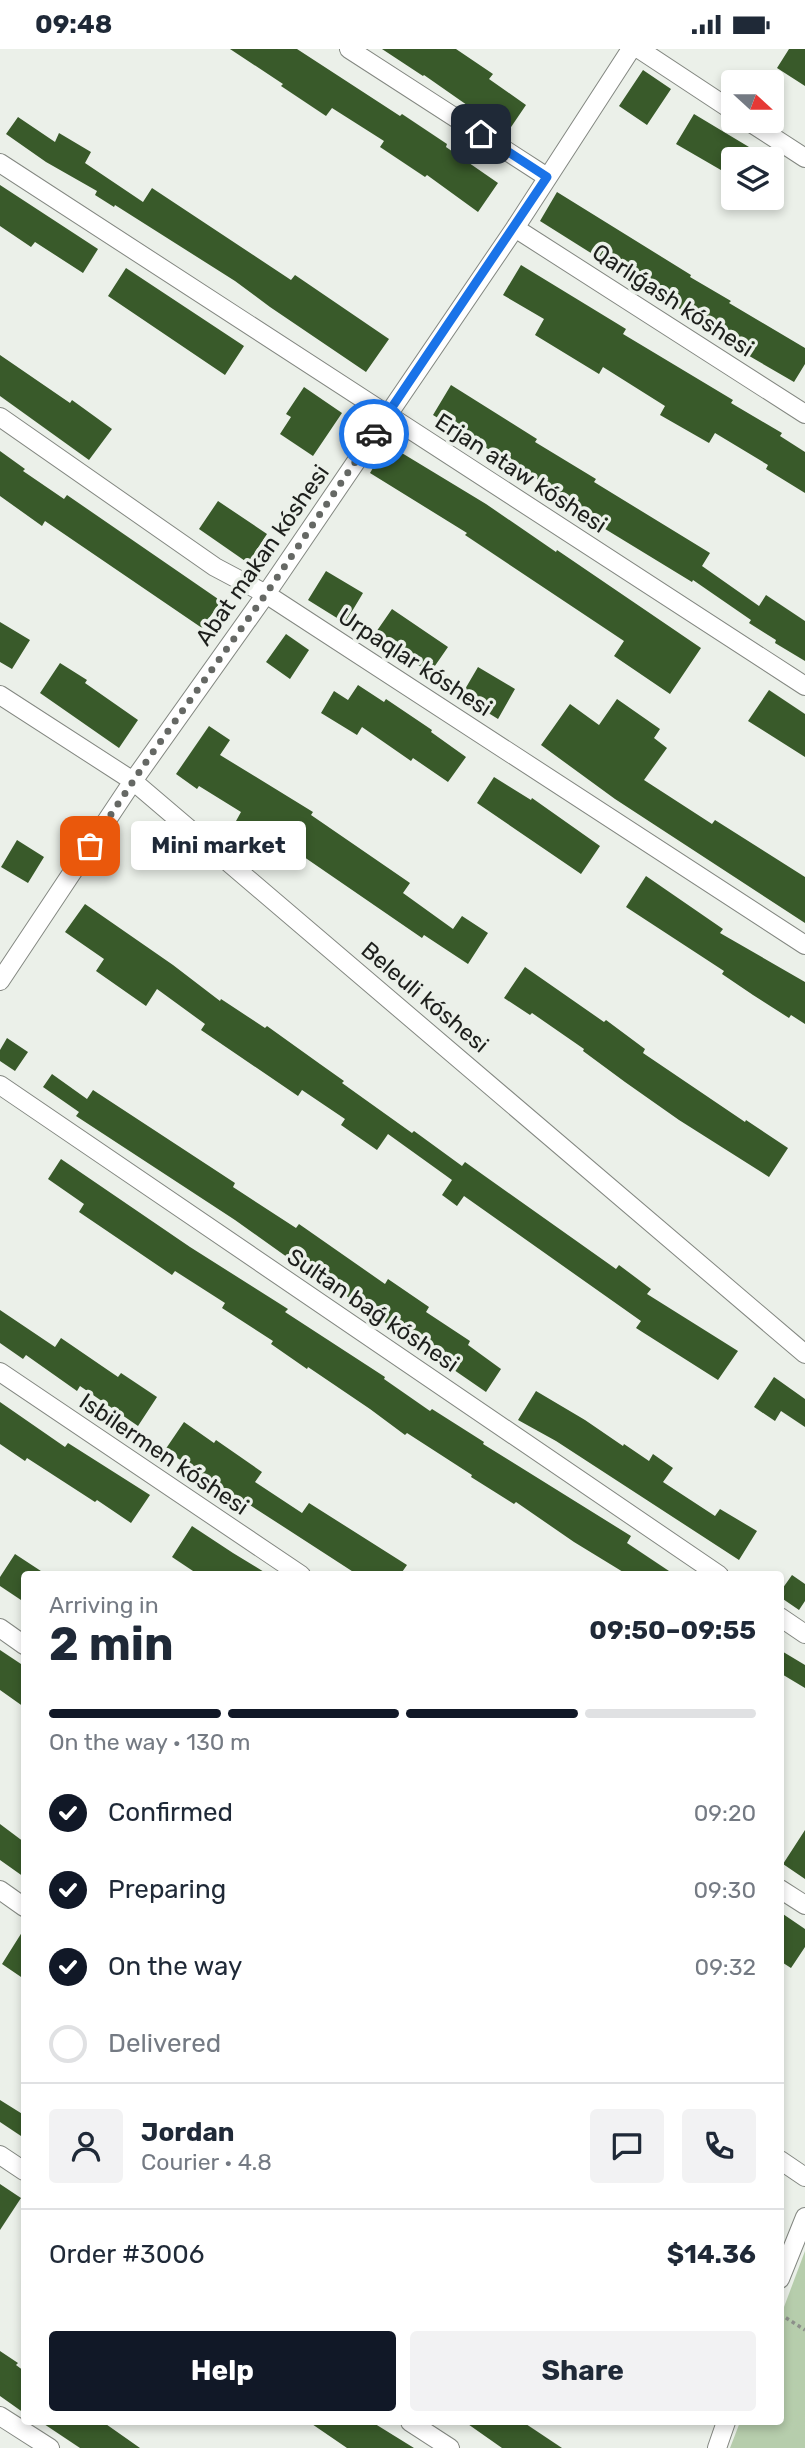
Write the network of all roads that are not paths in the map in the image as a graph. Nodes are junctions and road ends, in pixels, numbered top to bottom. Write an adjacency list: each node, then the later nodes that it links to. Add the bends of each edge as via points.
1 (349, 49): 8 (street)
2 (631, 49): 8 (street, Abat makan kóshesi)
3 (639, 49): 4 (street)
4 (721, 103)
5 (766, 133): 6 (street)
6 (805, 158)
7 (0, 163): 11 (street, Erjan ataw kóshesi)
8 (547, 177): 9 (street, Abat makan kóshesi)
9 (515, 228): 10 (street, Qarlıǵash kóshesi); 11 (street, Abat makan kóshesi)
10 (805, 414)
11 (387, 415): 13 (street, Abat makan kóshesi); 14 (street, Erjan ataw kóshesi)
12 (0, 417): 13 (street, Urpaqlar kóshesi, via 215,567)
13 (266, 594): 16 (street, Abat makan kóshesi); 17 (street, Urpaqlar kóshesi)
14 (805, 686)
15 (0, 695): 16 (street, Beleuli kóshesi)
16 (133, 781): 18 (street, Abat makan kóshesi); 20 (street, Beleuli kóshesi)
17 (805, 945)
18 (0, 981)
19 (0, 1084): 23 (street, Sultan baǵ kóshesi)
20 (805, 1354)
21 (0, 1373): 22 (street, Isbilermen kóshesi)
22 (295, 1571)
23 (713, 1571)
24 (784, 1620): 26 (street)
25 (0, 1628): 27 (street)
26 (805, 1634)
27 (21, 1643)
28 (0, 1890): 30 (street)
29 (784, 1892): 31 (street)
30 (21, 1904)
31 (805, 1905)
32 (0, 2155): 34 (street)
33 (784, 2163): 35 (street)
34 (21, 2169)
35 (805, 2177)
36 (805, 2217): 37 (street)
37 (784, 2269)
38 (0, 2416): 41 (street)
39 (415, 2425): 42 (street)
40 (725, 2425): 43 (street)
41 (50, 2448)
42 (450, 2448)
43 (717, 2448)

